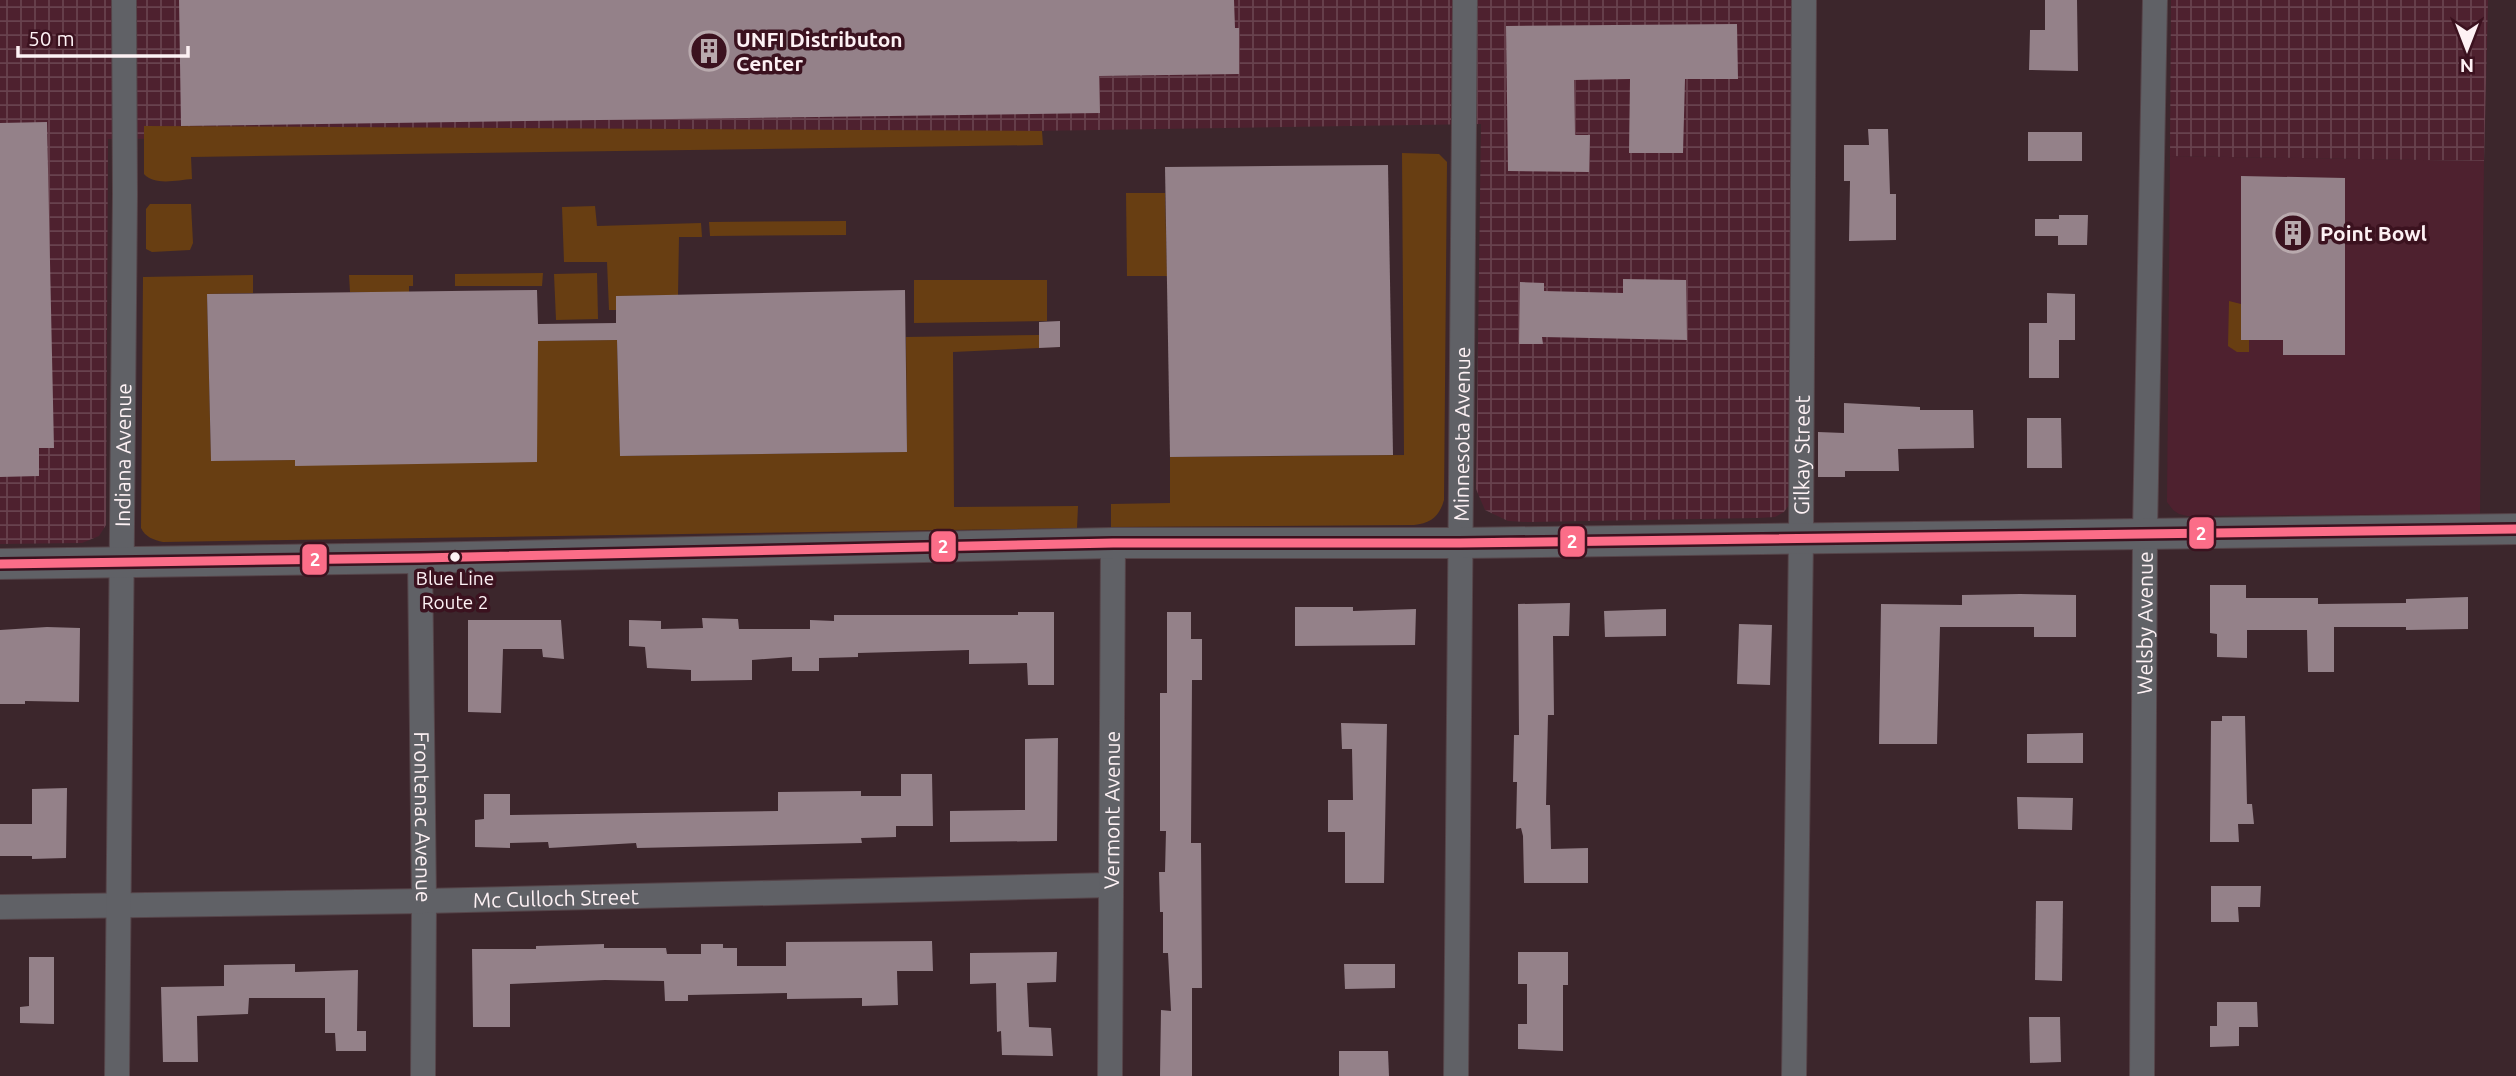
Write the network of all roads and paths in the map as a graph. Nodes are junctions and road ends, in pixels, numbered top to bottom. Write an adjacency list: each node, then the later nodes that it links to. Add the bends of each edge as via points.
1 (124, 0): 11 (street, Indiana Avenue)
2 (1465, 0): 9 (street, Minnesota Avenue)
3 (1804, 0): 7 (street, Gilkay Street)
4 (2155, 0): 6 (street, Welsby Avenue)
5 (2516, 529): 6 (street)
6 (2145, 532): 7 (street); 22 (street, Welsby Avenue)
7 (1801, 538): 9 (street); 21 (street, Gilkay Street)
8 (1113, 543): 9 (street); 10 (street); 13 (street, Vermont Avenue)
9 (1460, 543): 20 (street, Minnesota Avenue)
10 (420, 558): 11 (street); 14 (street, Frontenac Avenue)
11 (121, 562): 12 (street); 15 (street, Indiana Avenue)
12 (0, 564)
13 (1111, 885): 14 (street, Mc Culloch Street); 19 (street, Vermont Avenue)
14 (424, 901): 15 (street, Mc Culloch Street); 18 (street, Frontenac Avenue)
15 (117, 905): 16 (street, Mc Culloch Street); 17 (street, Indiana Avenue)
16 (0, 907)
17 (117, 1076)
18 (423, 1076)
19 (1110, 1076)
20 (1456, 1076)
21 (1794, 1076)
22 (2142, 1076)

